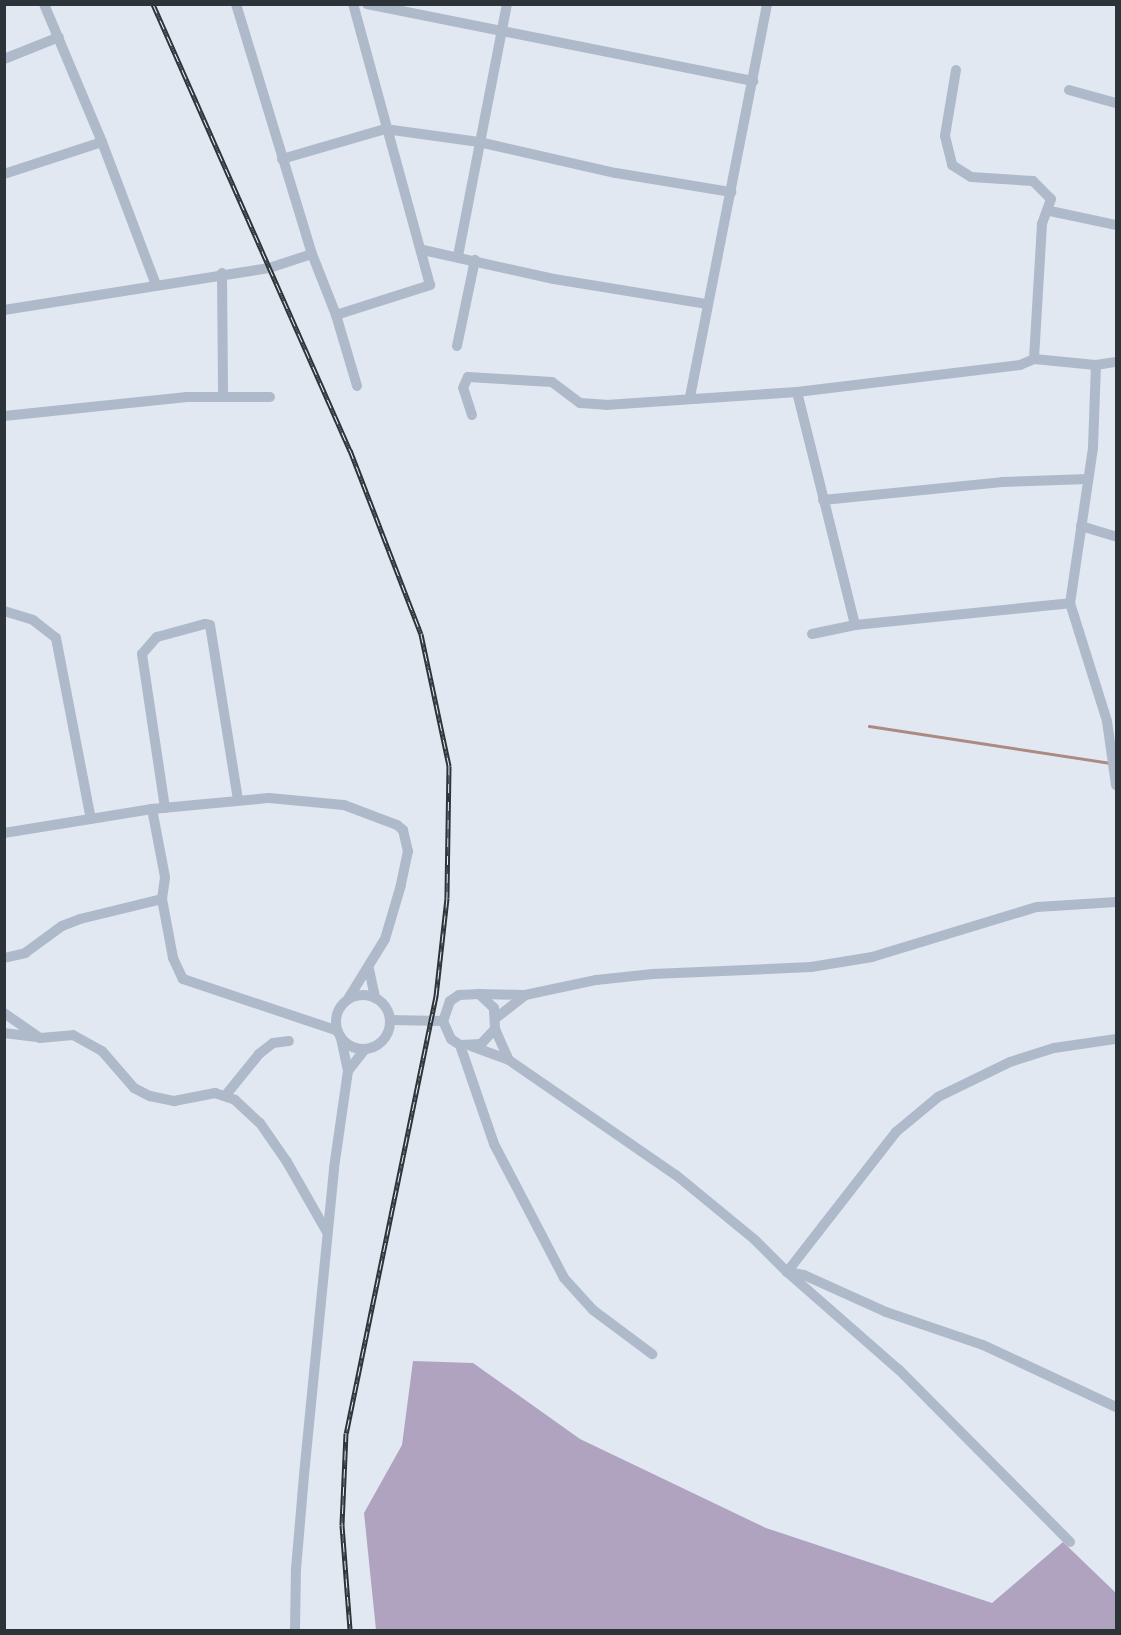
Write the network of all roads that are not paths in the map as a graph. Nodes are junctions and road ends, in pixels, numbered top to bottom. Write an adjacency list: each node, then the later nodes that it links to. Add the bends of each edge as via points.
1 (44, 4): 8 (street)
2 (236, 4): 17 (street)
3 (353, 4): 14 (street)
4 (367, 4): 7 (street)
5 (507, 4): 7 (street)
6 (767, 4): 11 (street)
7 (502, 32): 11 (street); 16 (street)
8 (59, 36): 9 (street); 15 (street)
9 (4, 59)
10 (956, 70): 20 (street, via 945,136 952,165 971,177 1033,181 1052,199)
11 (753, 81): 19 (street)
12 (1069, 90): 13 (street)
13 (1116, 103)
14 (385, 129): 16 (street); 17 (street); 22 (street)
15 (102, 142): 18 (street); 27 (street)
16 (478, 142): 19 (street, via 616,173); 24 (street)
17 (282, 159): 23 (street)
18 (4, 174)
19 (731, 192): 28 (street)
20 (1050, 211): 21 (street); 32 (street, via 1042,224)
21 (1116, 225)
22 (423, 250): 24 (street); 30 (street, via 430,285)
23 (312, 254): 26 (street, via 269,268); 30 (street)
24 (459, 256): 25 (street)
25 (475, 260): 28 (street, via 554,279); 31 (street)
26 (222, 273): 27 (street); 37 (street)
27 (156, 285): 29 (street)
28 (706, 304): 39 (street)
29 (4, 310)
30 (336, 315): 35 (street)
31 (457, 346)
32 (1034, 359): 34 (street); 36 (street, via 1020,365)
33 (1116, 362): 34 (street)
34 (1096, 365): 42 (street)
35 (357, 387)
36 (797, 392): 39 (street); 43 (street)
37 (223, 397): 38 (street); 41 (street, via 187,397)
38 (270, 397)
39 (690, 397): 40 (street, via 606,405 580,403 552,382 468,377 463,388)
40 (472, 415)
41 (4, 416)
42 (1088, 479): 43 (street, via 1002,482); 44 (street)
43 (823, 500): 48 (street)
44 (1081, 526): 45 (street); 46 (street)
45 (1116, 537)
46 (1070, 603): 48 (street); 50 (street, via 1107,721)
47 (4, 611): 54 (street, via 33,620 56,638)
48 (855, 625): 49 (street)
49 (812, 634)
50 (1116, 785)
51 (238, 799): 52 (street); 52 (street, via 210,625 205,624 157,637 142,654); 59 (street, via 344,805 403,830 408,851 403,876 385,939)
52 (165, 807): 53 (street)
53 (152, 809): 54 (street); 56 (street, via 165,877)
54 (91, 819): 55 (street)
55 (4, 833)
56 (162, 899): 58 (street, via 80,919 62,926 25,953); 69 (street, via 173,958 183,979)
57 (1116, 902): 61 (street, via 1036,907 872,957 811,967 653,974 596,980)
58 (4, 958)
59 (369, 969): 62 (street); 63 (street)
60 (479, 994): 61 (street); 66 (street, via 459,995 450,1001); 67 (street, via 488,1000)
61 (525, 995): 67 (street)
62 (375, 998): 63 (street, via 362,995); 65 (street, via 386,1007)
63 (348, 999): 69 (street, via 337,1017)
64 (4, 1013): 70 (street)
65 (390, 1020): 66 (street); 74 (street, via 383,1040)
66 (443, 1021): 73 (street, via 451,1039)
67 (496, 1023): 73 (street, via 481,1044); 75 (street)
68 (4, 1033): 70 (street)
69 (339, 1034): 74 (street, via 351,1046); 76 (street)
70 (40, 1038): 77 (street, via 73,1035 102,1051 134,1088 150,1096 174,1101 215,1093)
71 (1116, 1039): 79 (street, via 1053,1047 1010,1062 933,1101 896,1132)
72 (289, 1041): 77 (street, via 273,1043 259,1054)
73 (466, 1046): 75 (street); 80 (street, via 494,1144 553,1259 593,1310)
74 (365, 1049): 76 (street)
75 (509, 1060): 79 (street, via 676,1174)
76 (348, 1071): 78 (street)
77 (225, 1096): 78 (street, via 260,1123)
78 (327, 1233): 83 (street, via 296,1569)
79 (788, 1272): 81 (street, via 804,1275 886,1312 983,1345); 82 (street, via 899,1370)
80 (652, 1354)
81 (1116, 1407)
82 (1070, 1542)
83 (295, 1630)

